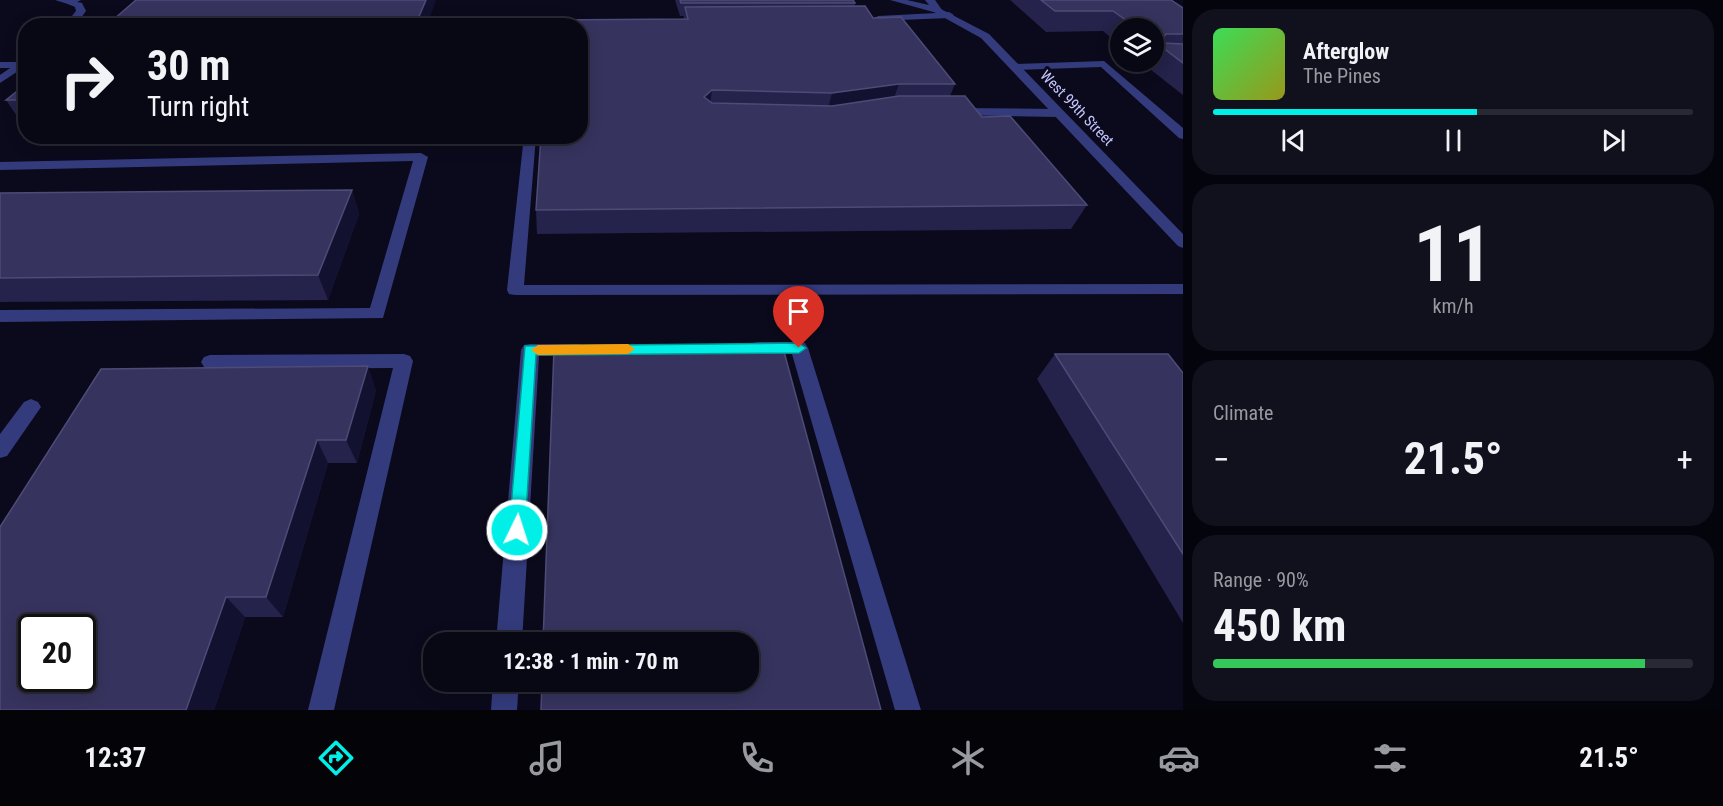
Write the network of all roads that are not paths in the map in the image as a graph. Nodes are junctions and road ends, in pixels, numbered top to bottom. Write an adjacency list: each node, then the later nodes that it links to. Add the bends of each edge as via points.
1 (60, 0): 4 (street)
2 (896, 0): 5 (street)
3 (930, 0): 5 (street)
4 (74, 1): 6 (street, via 81,12)
5 (943, 12): 7 (street); 13 (street, West 99th Street, via 985,36)
6 (76, 18)
7 (871, 20)
8 (18, 63): 11 (street)
9 (1110, 63): 10 (street)
10 (1104, 64): 13 (street); 17 (street)
11 (0, 65)
12 (18, 66): 14 (street)
13 (1015, 67): 16 (street, West 99th Street)
14 (0, 80)
15 (939, 112): 16 (street)
16 (1058, 113): 20 (street, West 99th Street)
17 (1183, 135)
18 (529, 144): 21 (street, via 515,290)
19 (0, 166): 22 (street, via 421,157 377,314)
20 (1183, 243)
21 (1183, 289)
22 (0, 316)
23 (741, 348): 32 (street, via 799,348)
24 (600, 349): 28 (street, via 530,350)
25 (210, 362): 30 (street, via 405,362)
26 (31, 407): 27 (street)
27 (0, 450)
28 (510, 632)
29 (505, 692): 31 (street)
30 (321, 710)
31 (504, 710)
32 (908, 710)

